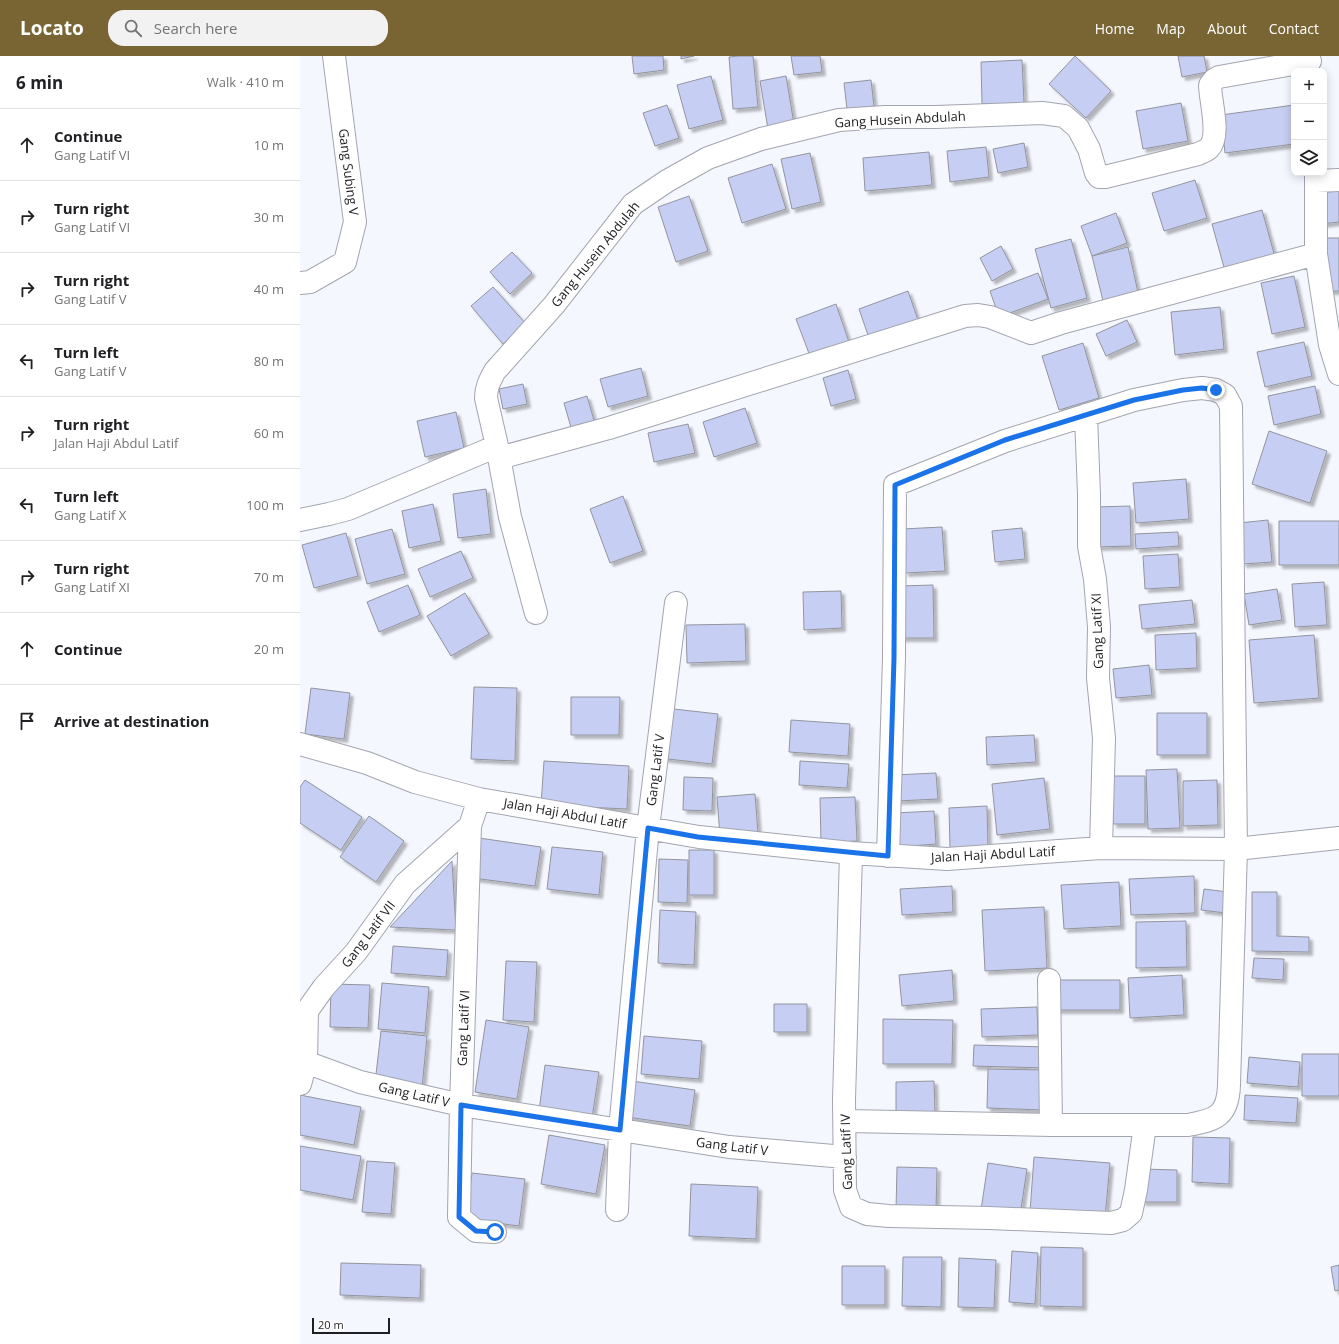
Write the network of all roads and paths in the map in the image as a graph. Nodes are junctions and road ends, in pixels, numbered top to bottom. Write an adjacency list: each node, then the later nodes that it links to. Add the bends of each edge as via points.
1 (334, 56): 6 (street, Gang Subing V, via 355,222 345,262 310,282)
2 (1310, 63): 9 (street, Gang Husein Abdulah, via 1219,77 1210,85 1214,117 1213,141 1210,147 1198,154 1102,178 1096,173 1089,149 1078,128 1064,116 1042,113 839,120 761,139 708,158 633,204 554,305 496,371 489,381 486,398)
3 (1316, 177): 4 (street); 5 (street)
4 (1339, 180)
5 (1316, 254): 7 (street, via 1330,346); 9 (street, via 1031,333 990,317 965,316 609,428)
6 (300, 283)
7 (1339, 374)
8 (1086, 415): 18 (street, Gang Latif XI, via 1090,546 1095,579 1098,678 1104,738); 19 (street, via 1134,400 1202,388 1216,390 1225,395 1231,406); 21 (street, via 1005,440 895,485 894,658)
9 (498, 452): 10 (street, via 348,509); 12 (street, via 510,517)
10 (300, 520)
11 (676, 603): 16 (street, Gang Latif V)
12 (536, 613)
13 (304, 751): 14 (street, Jalan Haji Abdul Latif, via 367,763 415,782)
14 (479, 799): 15 (street, Gang Latif VI); 16 (street, Jalan Haji Abdul Latif)
15 (470, 826): 23 (street, Gang Latif VII, via 405,884 356,952 311,1004 307,1011); 25 (street, Gang Latif VI)
16 (648, 828): 20 (street, Jalan Haji Abdul Latif, via 698,837); 29 (street, Gang Latif V)
17 (1339, 838): 19 (street, Jalan Haji Abdul Latif)
18 (1101, 848): 19 (street, Jalan Haji Abdul Latif); 21 (street, Jalan Haji Abdul Latif, via 947,859)
19 (1236, 849): 28 (street, via 1227,1105 1218,1116 1207,1121 1188,1125)
20 (851, 853): 21 (street, Jalan Haji Abdul Latif); 26 (street, Gang Latif IV)
21 (888, 856)
22 (1048, 980): 27 (street)
23 (303, 1061): 24 (street, Gang Latif VII); 25 (street, Gang Latif V, via 360,1082)
24 (300, 1084)
25 (461, 1105): 29 (street, Gang Latif V); 32 (street, Gang Latif VI, via 459,1217 476,1231)
26 (845, 1120): 27 (street); 30 (street, Gang Latif IV)
27 (1051, 1125): 28 (street)
28 (1145, 1125): 30 (street, Gang Latif IV, via 1131,1213 1123,1220 1112,1223 867,1214 851,1206 845,1190)
29 (620, 1130): 30 (street, Gang Latif V, via 729,1147); 31 (street, Gang Latif V)
30 (845, 1157)
31 (617, 1210)
32 (495, 1232)

